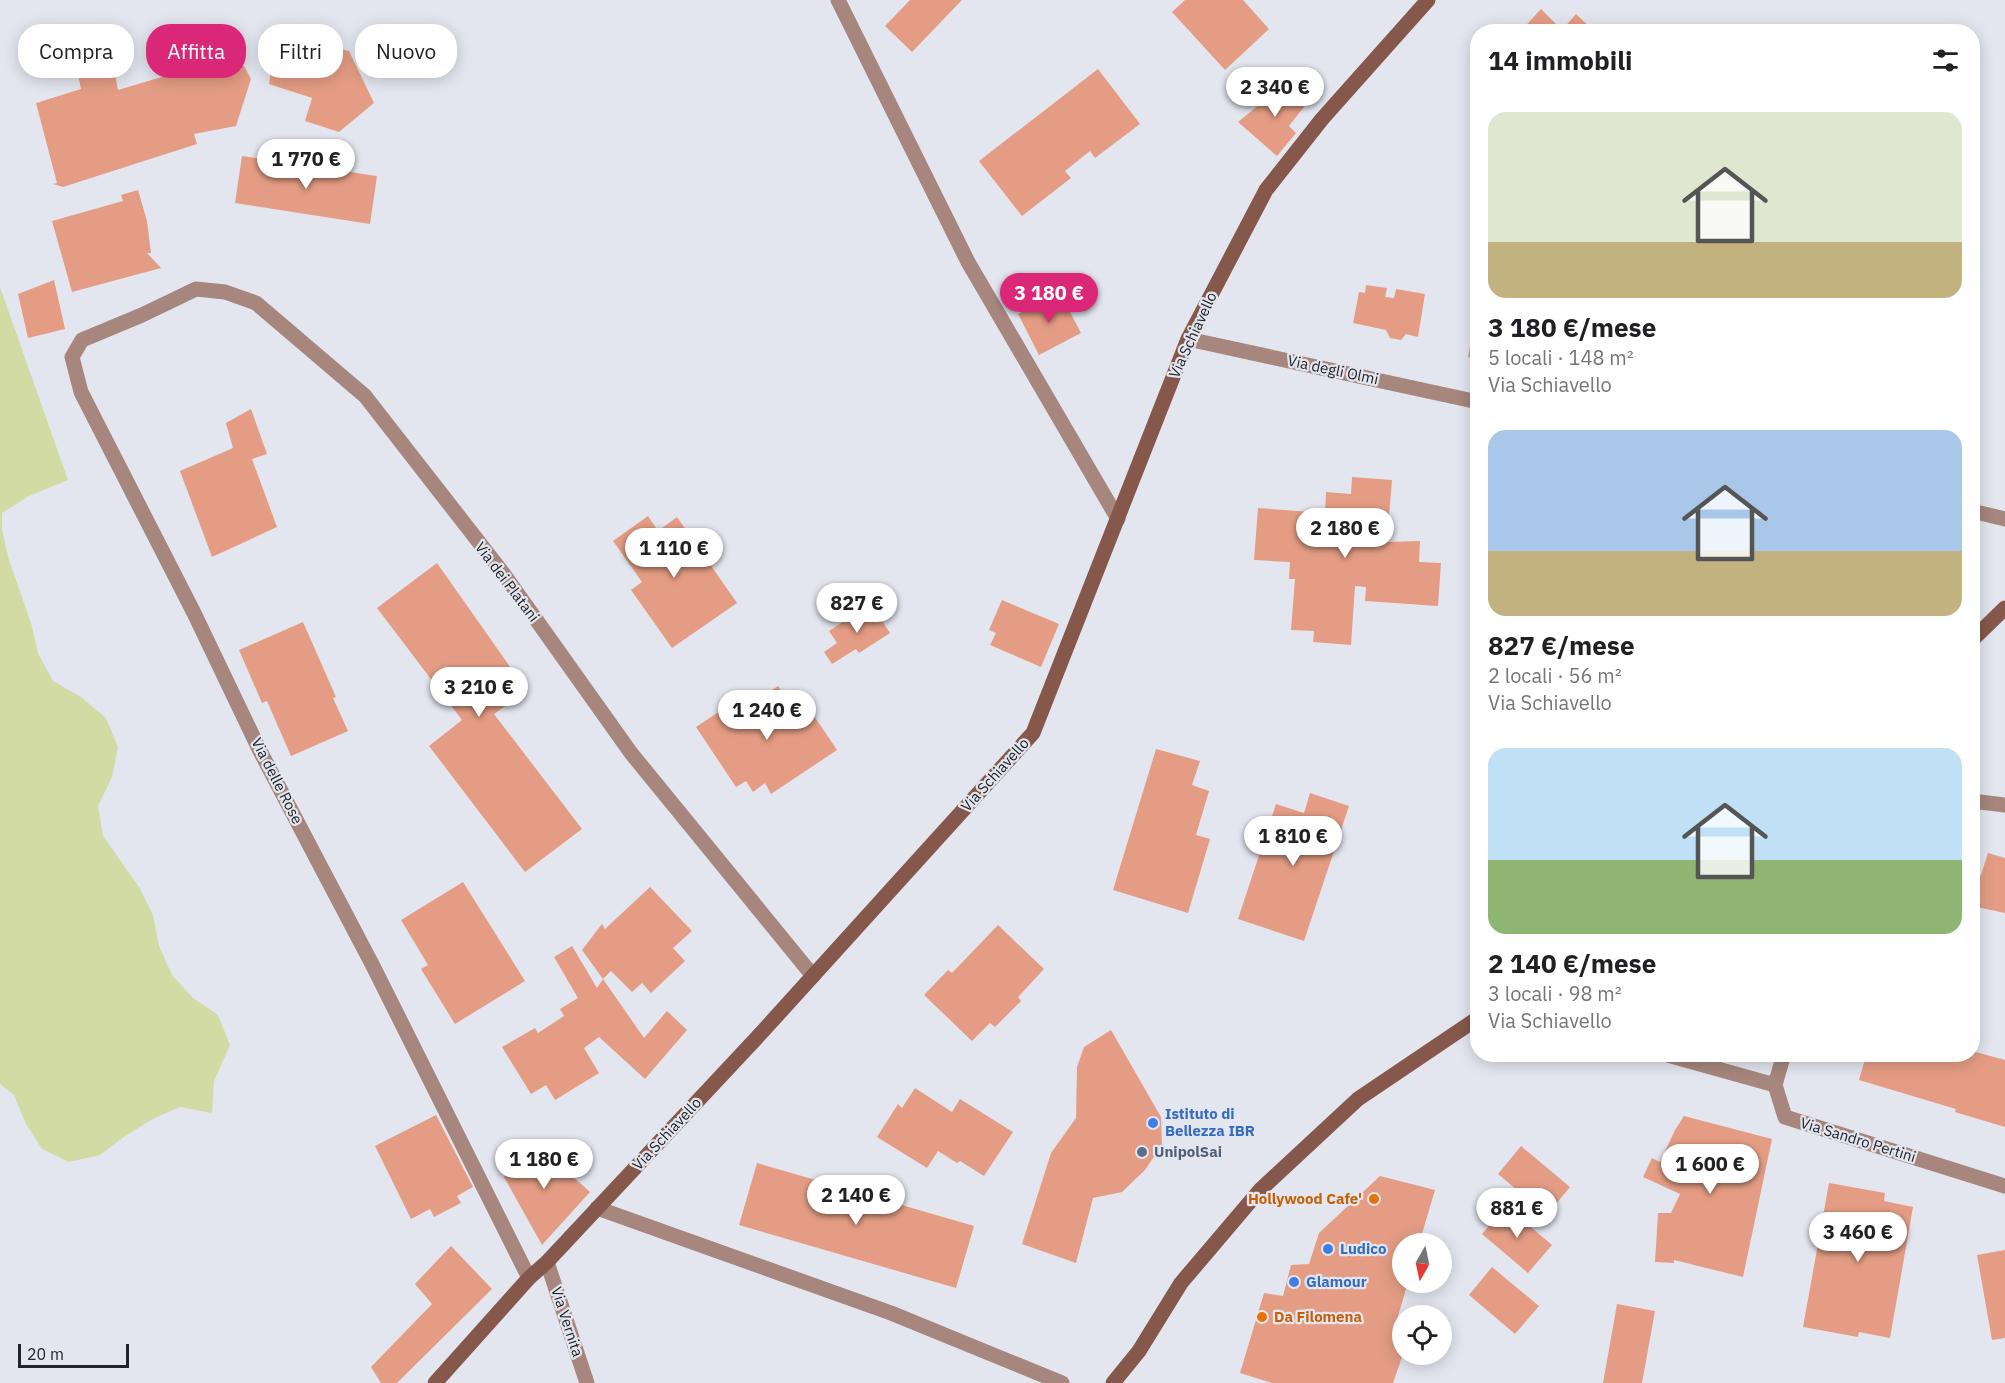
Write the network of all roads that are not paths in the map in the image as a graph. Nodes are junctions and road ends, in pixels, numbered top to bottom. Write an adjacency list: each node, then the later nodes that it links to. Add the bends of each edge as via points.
1 (838, 0): 7 (street, via 968,262)
2 (1428, 0): 4 (street, Via Schiavello, via 1322,119 1266,190)
3 (142, 315): 13 (street, Via dei Platani, via 196,289 225,292 256,303 365,396 502,573 631,753); 21 (street, Via delle Rose, via 82,340 72,357 81,392)
4 (1188, 339): 5 (street, Via degli Olmi); 7 (street, Via Schiavello)
5 (1470, 400)
6 (1980, 514): 8 (street)
7 (1118, 519): 13 (street, Via Schiavello, via 1033,733)
8 (2005, 519)
9 (2005, 608): 10 (street)
10 (1980, 632)
11 (1980, 802): 12 (street)
12 (2005, 805)
13 (813, 976): 19 (street, Via Schiavello)
14 (1470, 1023): 22 (street, via 1358,1099 1260,1190 1181,1283)
15 (1693, 1062): 17 (street)
16 (1782, 1062): 17 (street)
17 (1776, 1085): 18 (street, Via Sandro Pertini, via 1785,1117)
18 (2005, 1186)
19 (597, 1208): 20 (street, Via Schiavello); 25 (street, via 891,1313)
20 (547, 1262): 21 (street, Via Schiavello); 24 (street, Via Vernita)
21 (529, 1278): 23 (street, Via Schiavello)
22 (1138, 1351): 26 (street); 27 (street)
23 (435, 1383)
24 (587, 1383)
25 (1062, 1383)
26 (1113, 1383)
27 (1128, 1383)

